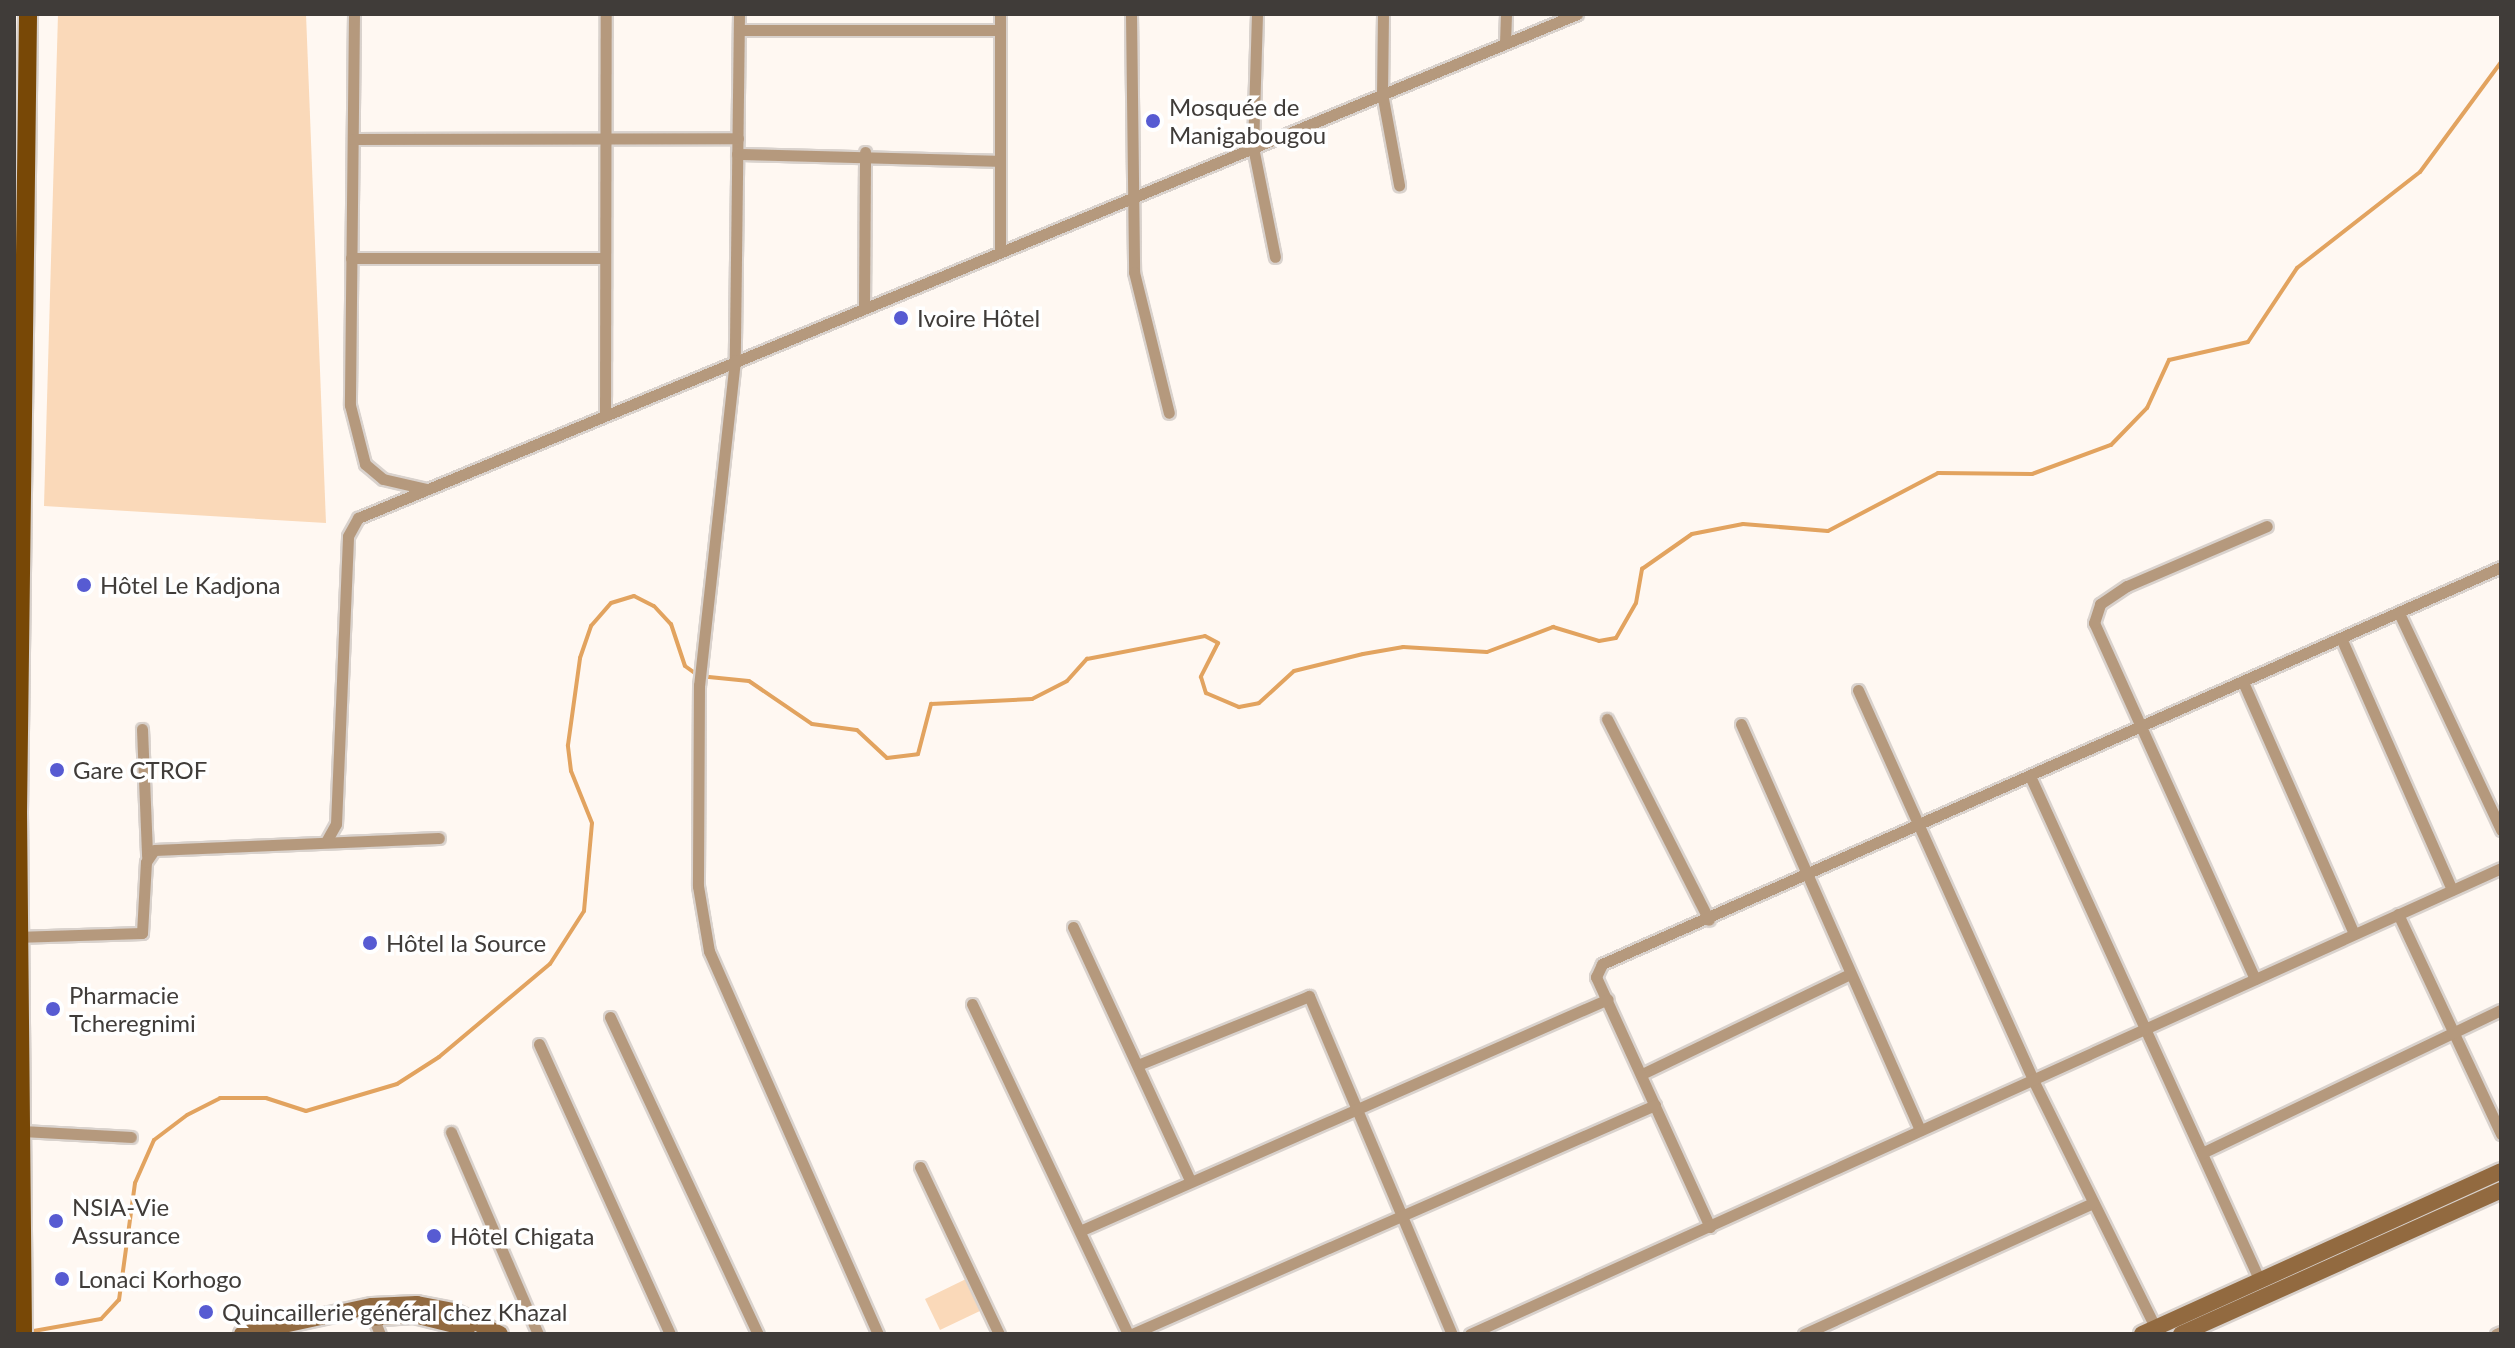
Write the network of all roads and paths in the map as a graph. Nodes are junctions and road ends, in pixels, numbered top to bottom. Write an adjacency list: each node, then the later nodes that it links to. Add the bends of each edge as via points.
1 (28, 14): 21 (main road)
2 (354, 14): 17 (street)
3 (606, 14): 15 (street)
4 (739, 14): 11 (street)
5 (1000, 14): 12 (street)
6 (1131, 14): 24 (street)
7 (1257, 14): 18 (street)
8 (1383, 14): 14 (street)
9 (1506, 14): 13 (street)
10 (1577, 14): 13 (street)
11 (739, 30): 12 (street); 16 (street)
12 (1000, 30): 22 (street)
13 (1505, 43): 14 (street)
14 (1382, 93): 18 (street); 23 (street)
15 (605, 137): 16 (street); 17 (street); 28 (street)
16 (738, 138): 20 (street)
17 (354, 139): 27 (street)
18 (1253, 147): 24 (street); 26 (street)
19 (865, 152): 20 (street); 22 (street); 29 (street)
20 (737, 154): 30 (street)
21 (21, 159): 33 (main road)
22 (999, 161): 25 (street)
23 (1399, 185)
24 (1131, 195): 25 (street); 31 (street, via 1134,272)
25 (1000, 250): 29 (street)
26 (1275, 257)
27 (351, 258): 28 (street); 34 (street, via 350,405 357,447 365,464 383,479)
28 (603, 258): 32 (street)
29 (864, 306): 30 (street)
30 (735, 360): 32 (street); 102 (street, via 699,685 698,886 709,951)
31 (1169, 413)
32 (605, 414): 34 (street)
33 (19, 422): 39 (main road)
34 (426, 489): 51 (street, via 352,524 336,824)
35 (2267, 526): 44 (street, via 2127,586 2100,604 2094,623)
36 (2501, 567): 37 (street)
37 (2399, 613): 38 (street); 49 (street)
38 (2341, 638): 40 (street); 55 (street)
39 (17, 676): 47 (main road)
40 (2243, 682): 44 (street); 59 (street)
41 (1858, 690): 48 (street)
42 (1607, 719): 57 (street)
43 (1741, 724): 54 (street)
44 (2141, 727): 46 (street); 62 (street)
45 (142, 729): 52 (street)
46 (2030, 776): 48 (street); 67 (street)
47 (16, 812): 60 (main road)
48 (1920, 825): 54 (street); 72 (street)
49 (2501, 830)
50 (439, 838): 51 (street)
51 (327, 840): 52 (street, via 154,850)
52 (147, 856): 60 (street, via 142,933)
53 (2501, 868): 55 (street)
54 (1807, 875): 57 (street); 61 (street)
55 (2452, 890): 56 (street)
56 (2398, 914): 59 (street); 68 (street)
57 (1709, 920): 63 (street, via 1602,964 1596,977)
58 (1073, 927): 70 (street)
59 (2354, 934): 62 (street)
60 (16, 937): 76 (main road)
61 (1850, 974): 71 (street); 75 (street)
62 (2255, 979): 67 (street)
63 (1608, 999): 71 (street); 74 (street)
64 (972, 1004): 89 (street)
65 (2501, 1010): 68 (street)
66 (610, 1017): 101 (street)
67 (2146, 1029): 72 (street); 80 (street)
68 (2455, 1032): 78 (street); 80 (street)
69 (539, 1044): 100 (street)
70 (1140, 1064): 74 (street, via 1309,996); 83 (street)
71 (1642, 1074): 73 (street)
72 (2033, 1080): 75 (street); 86 (street)
73 (1655, 1105): 87 (street); 88 (street)
74 (1355, 1109): 83 (street); 87 (street)
75 (1920, 1130): 88 (street)
76 (23, 1131): 79 (street); 84 (main road)
77 (451, 1132): 99 (street)
78 (2501, 1134)
79 (131, 1137)
80 (2202, 1153): 90 (street)
81 (920, 1167): 103 (street)
82 (2501, 1171): 90 (street)
83 (1190, 1180): 89 (street)
84 (19, 1185): 93 (main road)
85 (2501, 1190): 108 (street)
86 (2093, 1203): 92 (street); 107 (street)
87 (1402, 1216): 104 (street); 105 (street)
88 (1710, 1227): 106 (street)
89 (1082, 1230): 104 (street)
90 (2259, 1279): 92 (street)
91 (373, 1317): 95 (street); 96 (street); 97 (street, via 427,1317)
92 (2152, 1332)
93 (23, 1334)
94 (242, 1334): 98 (street, via 372,1306 417,1304 452,1311)
95 (293, 1334)
96 (380, 1334)
97 (479, 1334)
98 (500, 1334)
99 (538, 1334)
100 (670, 1334)
101 (758, 1334)
102 (878, 1334)
103 (999, 1334)
104 (1130, 1334)
105 (1452, 1334)
106 (1470, 1334)
107 (1804, 1334)
108 (2181, 1334)

